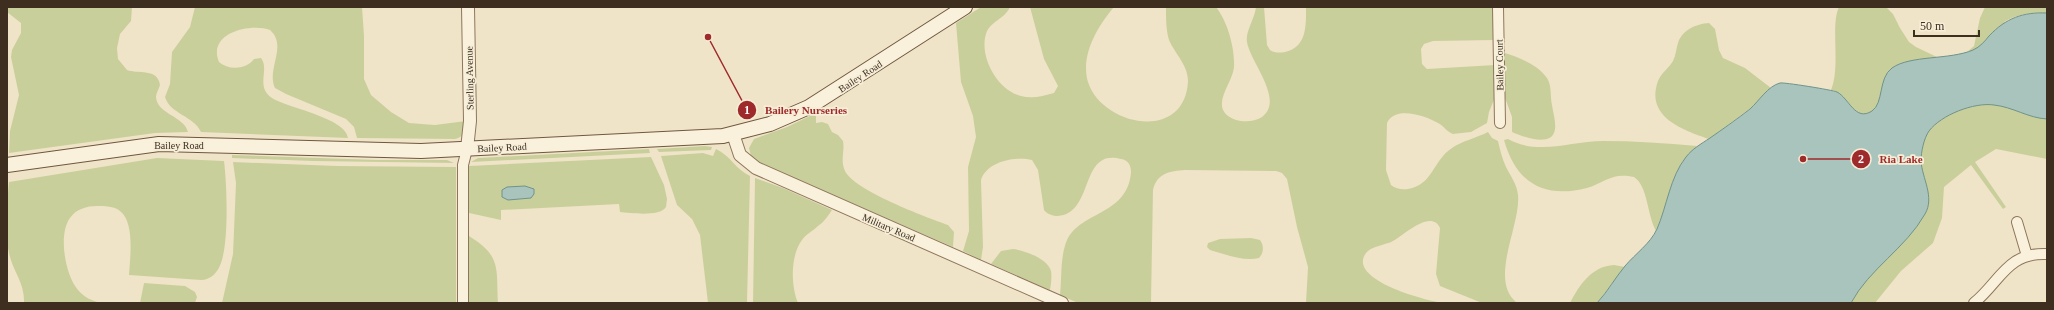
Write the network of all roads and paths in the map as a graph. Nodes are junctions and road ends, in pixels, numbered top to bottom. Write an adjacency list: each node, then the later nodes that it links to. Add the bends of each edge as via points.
1 (468, 7): 6 (street, Sterling Avenue, via 470,121)
2 (965, 7): 5 (main road, Bailey Road, via 815,104 778,121)
3 (1498, 7): 4 (street, Bailey Court)
4 (1500, 124)
5 (733, 134): 6 (main road, Bailey Road); 12 (street, Military Road, via 740,156 756,168)
6 (467, 149): 7 (main road, Bailey Road, via 377,150 163,144); 11 (street, via 462,165)
7 (7, 165)
8 (2017, 222): 10 (street)
9 (2047, 254): 10 (street)
10 (2027, 256): 13 (street, via 2007,266)
11 (463, 303)
12 (1062, 303)
13 (1974, 303)

